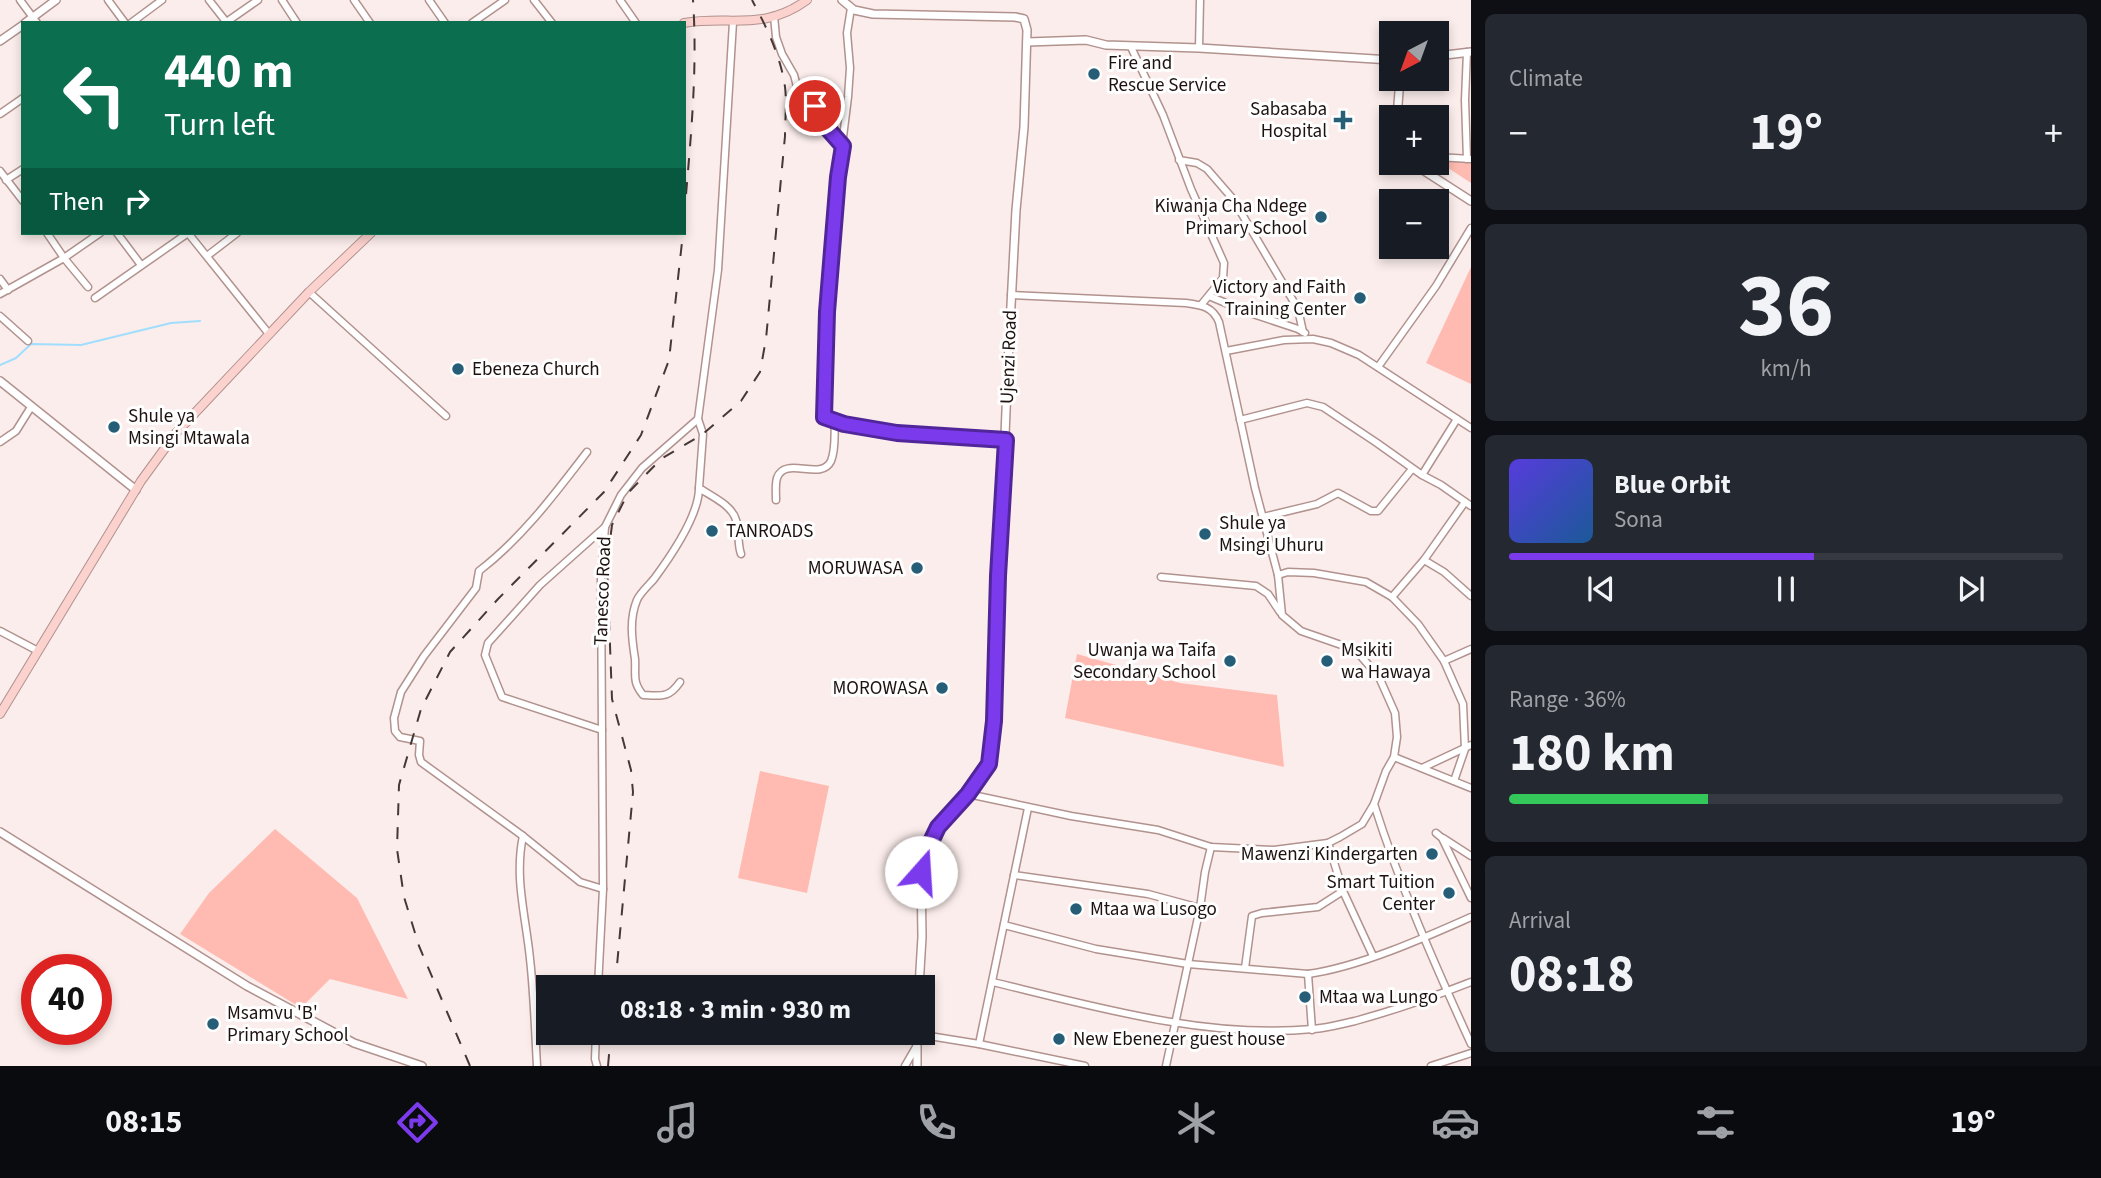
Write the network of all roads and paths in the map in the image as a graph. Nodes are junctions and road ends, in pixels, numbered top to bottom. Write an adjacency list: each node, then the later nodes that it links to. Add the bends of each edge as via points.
1 (20, 0): 20 (street)
2 (56, 0): 20 (street)
3 (108, 0): 21 (street)
4 (162, 0): 22 (street)
5 (209, 0): 23 (street)
6 (258, 0): 24 (street)
7 (282, 0): 25 (street)
8 (354, 0): 26 (street)
9 (429, 0): 27 (street)
10 (487, 0): 17 (street)
11 (505, 0): 17 (street)
12 (534, 0): 29 (street)
13 (620, 0): 30 (street)
14 (807, 0): 19 (main road)
15 (842, 0): 18 (street)
16 (1200, 0): 37 (street)
17 (493, 8): 28 (street)
18 (851, 8): 35 (street, via 893,16 1016,16 1024,19); 43 (street)
19 (774, 16): 31 (main road); 43 (street, via 776,37 798,90)
20 (35, 20)
21 (124, 21)
22 (134, 21)
23 (225, 21)
24 (227, 21)
25 (296, 21)
26 (369, 21)
27 (444, 21)
28 (475, 21)
29 (550, 21)
30 (635, 21)
31 (733, 22): 32 (main road); 83 (street, via 718,270)
32 (686, 23)
33 (21, 26): 34 (street)
34 (0, 41)
35 (1027, 42): 36 (street, via 1086,40); 69 (street, Ujenzi Road)
36 (1131, 47): 37 (street); 46 (street)
37 (1199, 48): 40 (street)
38 (1469, 52): 39 (street); 45 (street, via 1465,100)
39 (1449, 54)
40 (1379, 59)
41 (21, 99): 42 (street)
42 (0, 114)
43 (843, 146): 86 (street, via 832,242 823,403 824,417)
44 (1449, 158): 45 (street)
45 (1469, 159)
46 (1179, 160): 70 (street, via 1224,263 1223,278); 74 (street, via 1207,170 1233,199 1298,309)
47 (21, 170): 50 (street)
48 (0, 172): 50 (street)
49 (1431, 175): 52 (street)
50 (6, 180): 51 (street)
51 (21, 199)
52 (1471, 201)
53 (1471, 228): 79 (street)
54 (48, 235): 62 (street)
55 (97, 235): 62 (street)
56 (118, 235): 63 (street)
57 (185, 235): 63 (street)
58 (190, 235): 61 (street)
59 (234, 235): 61 (street)
60 (369, 235): 67 (main road)
61 (207, 256): 75 (street)
62 (64, 258): 65 (street); 66 (street)
63 (141, 265): 71 (street)
64 (0, 279): 66 (street)
65 (88, 287)
66 (8, 290): 68 (street)
67 (309, 292): 75 (main road); 82 (street)
68 (0, 294)
69 (1011, 295): 72 (street); 88 (street, Ujenzi Road)
70 (1209, 296): 72 (street); 74 (street)
71 (95, 298)
72 (1201, 305): 78 (street, via 1217,316)
73 (0, 316): 77 (street)
74 (1303, 332): 76 (street)
75 (269, 334): 94 (main road, via 176,433)
76 (1313, 339): 78 (street); 79 (street, via 1350,350)
77 (28, 341)
78 (1226, 351): 84 (street)
79 (1378, 367): 85 (street)
80 (0, 381): 81 (street)
81 (31, 407): 89 (street, via 16,431); 94 (street)
82 (446, 416)
83 (698, 419): 93 (street, via 703,435); 98 (street, Tanesco Road, via 642,468)
84 (1240, 419): 91 (street, via 1314,404); 97 (street)
85 (1457, 419): 87 (street); 92 (street)
86 (835, 422): 88 (street, via 897,433); 95 (street, via 830,462 814,470 782,471)
87 (1471, 428)
88 (1006, 440): 120 (street, Ujenzi Road, via 992,747 989,764)
89 (0, 442)
90 (586, 452): 124 (street, via 519,537 479,571 477,588 424,656 401,692 394,713 396,733 420,741 421,762)
91 (1412, 469): 92 (street); 97 (street, via 1378,511 1338,493 1317,504)
92 (1422, 475): 96 (street)
93 (699, 488): 99 (street, via 732,510); 110 (street, via 686,532 637,600 631,630 636,686 643,695 673,692)
94 (136, 490): 108 (main road)
95 (776, 500)
96 (1468, 504): 100 (street)
97 (1264, 517): 101 (street)
98 (605, 527): 114 (street, Tanesco Road); 114 (street, via 540,585 488,643 485,655 502,697)
99 (741, 554)
100 (1424, 560): 103 (street); 104 (street)
101 (1278, 575): 104 (street, via 1298,572 1355,579 1373,584); 105 (street)
102 (1161, 577): 105 (street, via 1256,586 1268,594)
103 (1471, 596)
104 (1391, 597): 109 (street, via 1418,624)
105 (1282, 615): 116 (street, via 1304,632 1354,650 1379,677 1395,713)
106 (0, 631): 108 (street)
107 (1471, 649): 109 (street)
108 (38, 651): 113 (main road)
109 (1444, 661): 111 (street)
110 (680, 681)
111 (1463, 704): 112 (street); 115 (street)
112 (1471, 706)
113 (0, 714)
114 (601, 730): 129 (street, Tanesco Road)
115 (1468, 747): 117 (street); 118 (street)
116 (1394, 757): 117 (street); 121 (street)
117 (1422, 768): 118 (street)
118 (1454, 781): 119 (street)
119 (1471, 788)
120 (968, 794): 122 (street); 141 (street, Ujenzi Road, via 938,827 921,872)
121 (1374, 804): 125 (street, via 1362,824); 135 (street)
122 (1028, 808): 126 (street, via 1158,830); 128 (street)
123 (0, 832): 154 (street, via 247,985 354,1043)
124 (523, 836): 129 (street, via 580,882); 155 (street, via 519,877)
125 (1328, 843): 126 (street, via 1274,850); 130 (street)
126 (1211, 847): 132 (street)
127 (1471, 856): 131 (street, via 1439,835)
128 (1014, 875): 132 (street, via 1148,894); 134 (street)
129 (603, 889): 140 (street, Tanesco Road)
130 (1343, 891): 136 (street); 138 (street, via 1318,907 1252,915)
131 (1471, 898)
132 (1200, 908): 137 (street)
133 (1471, 917): 135 (street)
134 (1004, 925): 137 (street, via 1096,949); 142 (street)
135 (1424, 937): 136 (street); 144 (street)
136 (1373, 956): 139 (street)
137 (1188, 964): 138 (street); 145 (street)
138 (1245, 968): 139 (street)
139 (1308, 974): 146 (street)
140 (599, 975)
141 (920, 975)
142 (993, 982): 145 (street); 148 (street)
143 (1471, 982): 144 (street)
144 (1447, 992): 146 (street, via 1401,1009); 149 (street)
145 (1176, 1023): 146 (street); 160 (street)
146 (1312, 1030)
147 (935, 1036): 148 (street)
148 (979, 1044): 153 (street)
149 (1471, 1044)
150 (596, 1045): 156 (street)
151 (916, 1047): 157 (street); 158 (street)
152 (1471, 1053): 161 (street)
153 (1056, 1063): 159 (street)
154 (422, 1066)
155 (537, 1066)
156 (597, 1066)
157 (905, 1066)
158 (917, 1066)
159 (1084, 1066)
160 (1166, 1066)
161 (1430, 1066)

